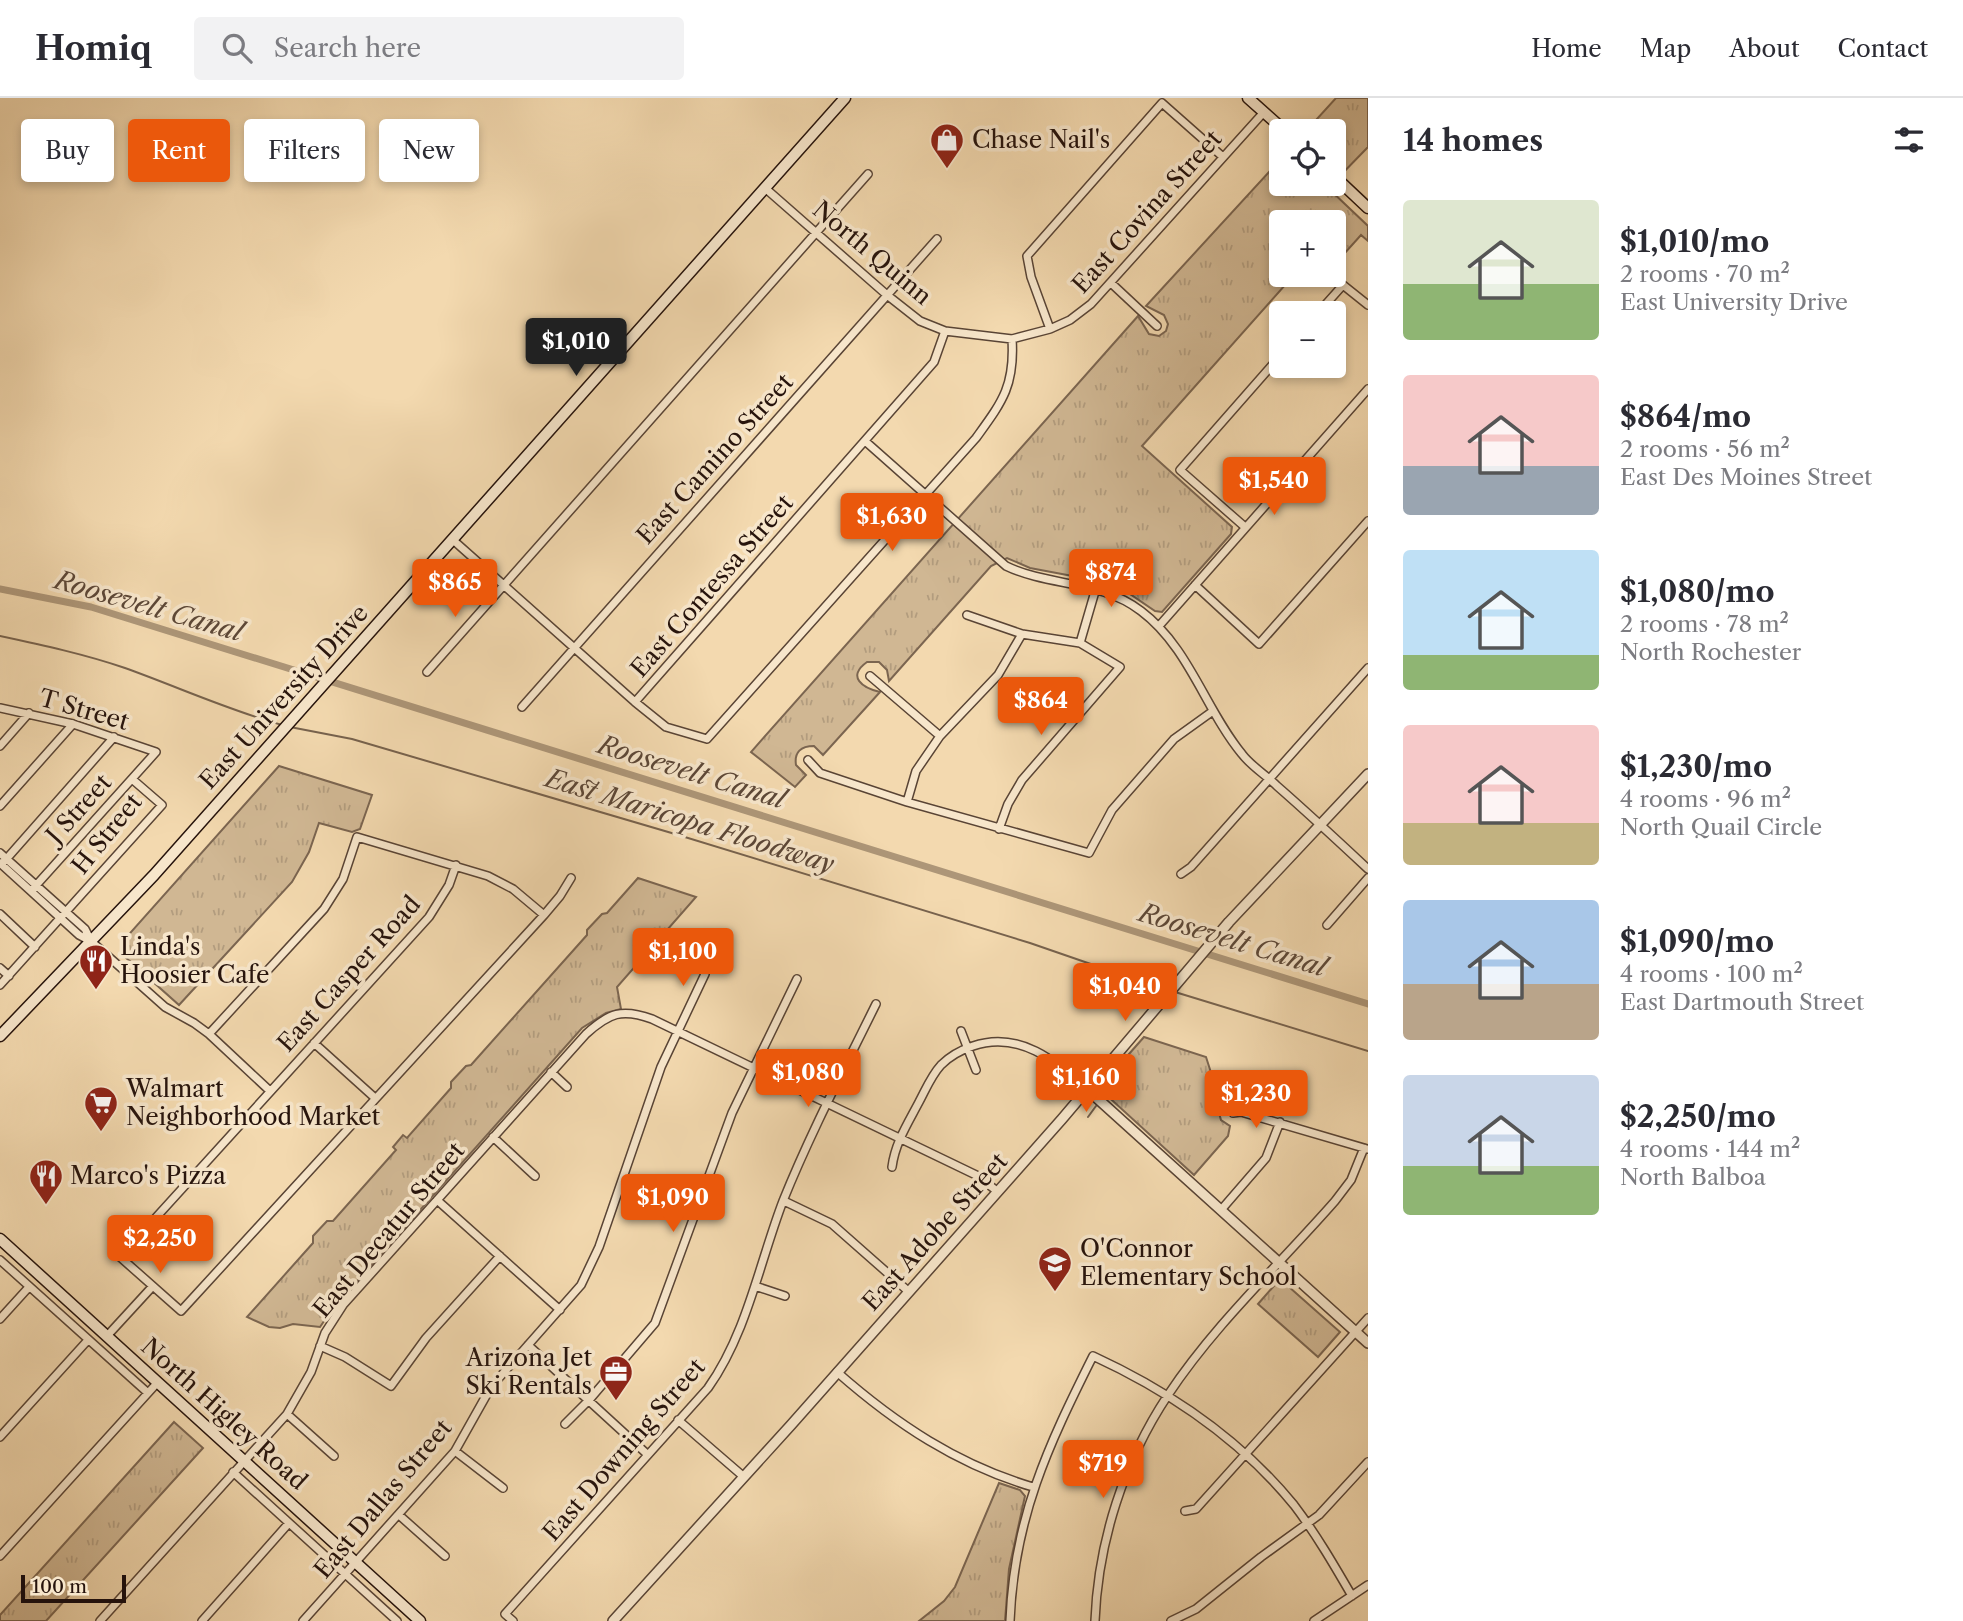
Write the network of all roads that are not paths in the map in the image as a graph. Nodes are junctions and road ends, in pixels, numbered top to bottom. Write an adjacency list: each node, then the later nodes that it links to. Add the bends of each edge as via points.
1 (845, 98): 8 (main road, East University Drive)
2 (1248, 98): 3 (main road)
3 (1264, 112): 4 (main road); 5 (street, East Covina Street)
4 (1272, 119)
5 (1223, 157): 12 (street, East Covina Street); 17 (street, via 1162,103 1027,256)
6 (868, 174): 10 (street)
7 (1346, 187): 9 (main road)
8 (765, 188): 10 (street, North Quinn); 26 (main road, East University Drive)
9 (1368, 208)
10 (816, 233): 13 (street, North Quinn); 27 (street)
11 (937, 239): 13 (street, East Camino Street)
12 (1111, 283): 16 (street); 17 (street, East Covina Street, via 1081,313)
13 (887, 295): 18 (street, North Quinn, via 920,321); 34 (street, East Camino Street)
14 (1329, 301): 15 (street, via 1343,285)
15 (1368, 305)
16 (1157, 326)
17 (1050, 329): 19 (street, North Quinn)
18 (945, 331): 19 (street, North Quinn); 22 (street, East Contessa Street, via 934,362)
19 (1012, 339): 23 (street, via 1014,365 1000,405)
20 (1269, 369): 25 (street, via 1180,470)
21 (1368, 389): 25 (street)
22 (865, 441): 23 (street); 38 (street, East Contessa Street)
23 (925, 495): 29 (street, via 1006,566 1026,575); 38 (street, via 707,739 666,727)
24 (1368, 521): 28 (street, via 1259,643)
25 (1245, 527): 28 (street)
26 (453, 540): 27 (street); 67 (main road, East University Drive)
27 (504, 585): 34 (street); 36 (street)
28 (1195, 585): 31 (street)
29 (1096, 588): 31 (street, via 1117,596); 33 (street)
30 (967, 615): 32 (street)
31 (1159, 626): 41 (street)
32 (1022, 634): 33 (street); 44 (street, via 998,675)
33 (1080, 643): 55 (street, via 1120,667 1022,780)
34 (573, 648): 38 (street); 39 (street, East Camino Street)
35 (1368, 668): 51 (street)
36 (427, 672)
37 (870, 676): 44 (street)
38 (635, 702)
39 (522, 706)
40 (0, 708): 42 (street, T Street)
41 (1213, 711): 51 (street, via 1242,755); 55 (street, via 1174,739 1112,810 1089,853)
42 (29, 713): 43 (street, T Street); 46 (street)
43 (73, 724): 45 (street, T Street); 53 (street)
44 (940, 736): 52 (street, via 916,771)
45 (114, 737): 47 (street, T Street); 56 (street)
46 (0, 746)
47 (156, 752): 50 (street, J Street)
48 (808, 760): 52 (street, via 820,773)
49 (1368, 774): 54 (street, East Adobe Street)
50 (132, 779): 62 (street, J Street); 64 (street, H Street, via 162,804)
51 (1269, 779): 54 (street); 59 (street)
52 (907, 802): 55 (street)
53 (0, 806)
54 (1322, 826): 58 (street); 85 (street, East Adobe Street, via 1256,893)
55 (999, 829)
56 (2, 860): 62 (street)
57 (456, 865): 65 (street, via 513,889); 77 (street, via 357,837 343,879 324,909); 79 (street, East Casper Road, via 429,917)
58 (1368, 869)
59 (1181, 874)
60 (1368, 877): 66 (street)
61 (571, 878): 65 (street)
62 (34, 889): 64 (street)
63 (0, 914): 68 (street)
64 (63, 915): 67 (street, via 79,935); 68 (street)
65 (544, 915): 87 (street)
66 (1327, 925)
67 (92, 942): 77 (street, via 165,1007); 78 (main road, East University Drive)
68 (35, 947): 71 (street)
69 (709, 953): 75 (street, East Dallas Street, via 705,974)
70 (0, 968): 71 (street)
71 (9, 976): 73 (street)
72 (797, 979): 81 (street)
73 (0, 985)
74 (876, 1004): 88 (street, East Downing Street)
75 (677, 1030): 81 (street); 83 (street, East Decatur Street, via 641,1015 612,1014); 109 (street, East Dallas Street, via 591,1268)
76 (961, 1031): 80 (street)
77 (209, 1034): 86 (street)
78 (0, 1036)
79 (314, 1043): 86 (street, East Casper Road); 87 (street)
80 (967, 1048): 82 (street); 85 (street, via 996,1041 1031,1048 1057,1062); 92 (street, via 950,1057 933,1075)
81 (754, 1068): 88 (street); 122 (street, via 732,1113 655,1323)
82 (976, 1070)
83 (551, 1072): 84 (street); 91 (street, East Decatur Street)
84 (567, 1087)
85 (1088, 1090): 96 (street, East Adobe Street); 99 (street)
86 (270, 1091): 106 (street, East Casper Road, via 120,1257)
87 (375, 1098): 106 (street, via 181,1311)
88 (828, 1103): 92 (street); 98 (street, East Downing Street)
89 (1234, 1113): 90 (street)
90 (1280, 1122): 93 (street); 99 (street, via 1265,1158)
91 (493, 1137): 95 (street); 97 (street, East Decatur Street)
92 (901, 1138): 94 (street); 96 (street, via 976,1175)
93 (1366, 1148): 103 (street, via 1351,1180)
94 (892, 1167)
95 (535, 1176)
96 (997, 1191): 107 (street, East Adobe Street)
97 (437, 1200): 101 (street); 117 (street, East Decatur Street, via 334,1317)
98 (784, 1201): 104 (street, East Downing Street); 107 (street, via 832,1224)
99 (1222, 1210): 103 (street)
100 (0, 1239): 113 (main road, North Higley Road)
101 (500, 1255): 109 (street); 117 (street, via 426,1338 391,1386)
102 (0, 1260): 105 (street, North Higley Road)
103 (1280, 1264): 112 (street); 121 (street, via 1217,1331)
104 (755, 1286): 108 (street); 124 (street, East Downing Street, via 724,1366)
105 (29, 1287): 111 (street); 114 (street, North Higley Road)
106 (152, 1287): 113 (street)
107 (908, 1291): 118 (street, East Adobe Street)
108 (785, 1296)
109 (560, 1310): 116 (street, East Dallas Street)
110 (1368, 1318): 112 (street)
111 (0, 1319)
112 (1356, 1332): 115 (street); 129 (street)
113 (107, 1336): 119 (main road, North Higley Road)
114 (88, 1340): 120 (street, North Higley Road); 126 (street)
115 (1368, 1343)
116 (528, 1345): 122 (street); 127 (street, East Dallas Street, via 491,1387)
117 (320, 1346): 123 (street, East Decatur Street, via 303,1391)
118 (837, 1372): 134 (street, East Adobe Street); 135 (street, via 885,1414 929,1442 1001,1478)
119 (158, 1382): 120 (street); 131 (main road, North Higley Road)
120 (148, 1393): 141 (street)
121 (1168, 1396): 129 (street); 135 (street, via 1093,1356); 155 (street, via 1117,1499 1104,1549)
122 (590, 1399): 125 (street); 128 (street)
123 (287, 1413): 130 (street); 131 (street, East Decatur Street)
124 (678, 1420): 128 (street, East Downing Street); 134 (street)
125 (565, 1424)
126 (0, 1437)
127 (455, 1451): 136 (street); 138 (street, East Dallas Street)
128 (647, 1454): 152 (street, East Downing Street, via 505,1614)
129 (1245, 1455): 137 (street, via 1196,1508); 140 (street)
130 (334, 1456)
131 (243, 1460): 133 (street, East Decatur Street); 143 (main road, North Higley Road)
132 (1368, 1462): 140 (street)
133 (233, 1472): 139 (street, North Higley Road); 147 (street, East Decatur Street)
134 (744, 1477): 153 (street, East Adobe Street)
135 (1033, 1487): 154 (street, via 1015,1569)
136 (503, 1488)
137 (1185, 1511)
138 (399, 1516): 142 (street); 143 (street, East Dallas Street)
139 (289, 1523): 144 (street, North Higley Road); 148 (street)
140 (1307, 1524): 146 (street); 156 (street, via 1196,1609)
141 (0, 1556)
142 (445, 1556)
143 (356, 1563): 144 (street, East Dallas Street); 151 (main road, North Higley Road)
144 (346, 1574): 149 (street, East Dallas Street); 150 (street, North Higley Road)
145 (1368, 1585): 146 (street)
146 (1352, 1596): 157 (street)
147 (100, 1621)
148 (202, 1621)
149 (303, 1621)
150 (397, 1621)
151 (420, 1621)
152 (513, 1621)
153 (613, 1621)
154 (1010, 1621)
155 (1095, 1621)
156 (1171, 1621)
157 (1314, 1621)

